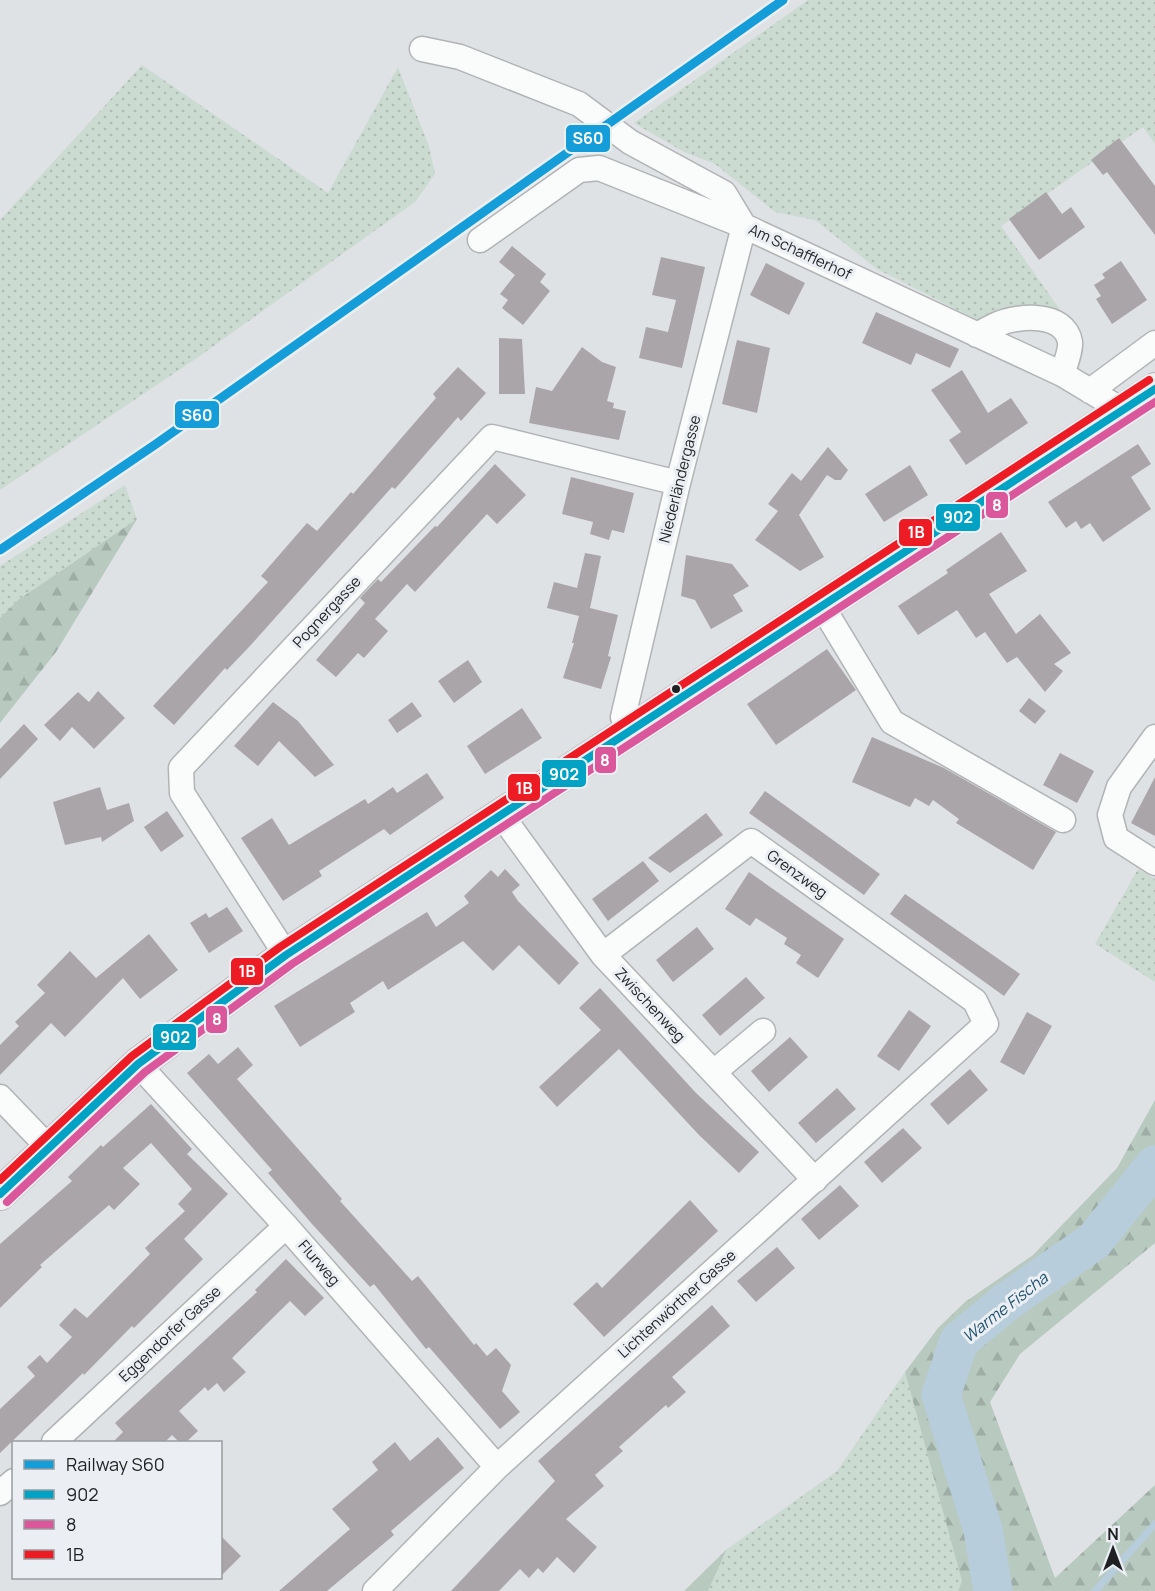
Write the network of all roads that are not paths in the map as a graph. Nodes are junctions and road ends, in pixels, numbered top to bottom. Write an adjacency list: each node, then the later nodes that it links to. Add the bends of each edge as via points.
1 (422, 49): 2 (street, via 460,57 579,104 630,142 724,193)
2 (744, 226): 3 (street, Am Schafflerhof, via 599,168 579,170); 4 (street, Am Schafflerhof); 9 (street, Niederländergasse)
3 (480, 240)
4 (977, 335): 6 (street, Am Schafflerhof); 6 (street, via 1000,323 1040,317 1059,324 1067,332 1070,344)
5 (1155, 343): 7 (street)
6 (1062, 374): 7 (street, Am Schafflerhof)
7 (1090, 391): 8 (street, Am Schafflerhof)
8 (1144, 398): 10 (main road)
9 (678, 483): 11 (street, Niederländergasse, via 623,717); 16 (street, Pognergasse, via 492,437 181,768 182,793)
10 (822, 606): 11 (main road); 14 (street, via 892,722)
11 (629, 732): 13 (main road)
12 (1155, 737): 15 (street, via 1119,787 1110,815 1116,838)
13 (502, 816): 16 (main road); 17 (street, Zwischenweg)
14 (1064, 820)
15 (1155, 863)
16 (286, 955): 20 (main road)
17 (603, 955): 18 (street, Grenzweg, via 751,841 975,1001); 21 (street, Zwischenweg)
18 (987, 1024): 24 (street, Lichtenwörther Gasse)
19 (763, 1031): 21 (street)
20 (138, 1064): 23 (main road); 26 (street, Flurweg)
21 (714, 1072): 24 (street, Zwischenweg)
22 (0, 1097): 23 (street)
23 (49, 1148): 25 (main road)
24 (815, 1180): 28 (street, Lichtenwörther Gasse)
25 (0, 1194)
26 (286, 1226): 27 (street, Eggendorfer Gasse); 28 (street, Flurweg)
27 (56, 1441)
28 (497, 1467): 31 (street, Lichtenwörther Gasse)
29 (12, 1483): 30 (street)
30 (0, 1493)
31 (375, 1591)

